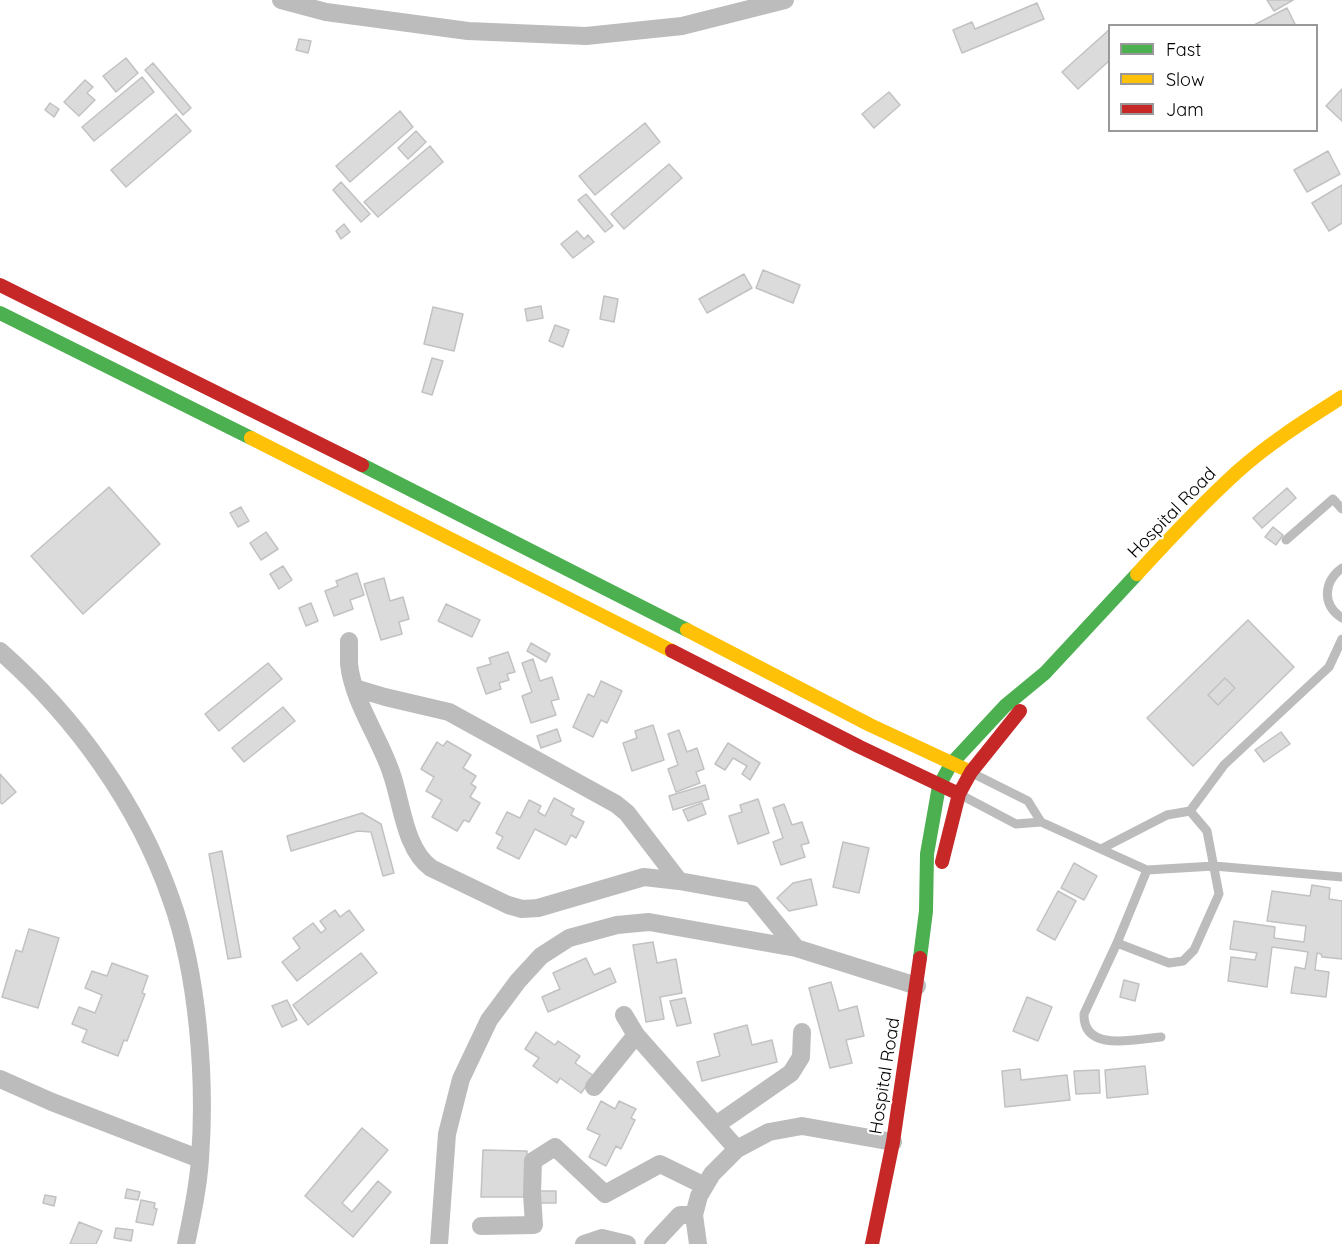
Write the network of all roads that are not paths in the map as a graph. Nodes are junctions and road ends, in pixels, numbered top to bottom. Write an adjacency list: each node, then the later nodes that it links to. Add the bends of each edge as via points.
1 (281, 0): 3 (street)
2 (782, 0): 3 (street, via 682,26 586,36 468,31)
3 (327, 6)
4 (0, 285): 6 (street)
5 (0, 313): 7 (street)
6 (172, 370): 7 (street); 11 (street)
7 (162, 393): 12 (street)
8 (1342, 397): 18 (street, Hospital Road, via 1238,471)
9 (1342, 509): 10 (lane, via 1333,499)
10 (1286, 540)
11 (522, 545): 12 (street); 20 (street)
12 (511, 568): 21 (street)
13 (1342, 568): 14 (lane, via 1330,580 1327,598)
14 (1342, 618)
15 (1342, 639): 26 (lane, via 1329,667 1224,765)
16 (349, 641): 19 (street)
17 (0, 651): 46 (street, via 52,701 91,751 140,827 165,882 182,936 196,1016)
18 (1045, 674): 22 (street, via 1005,706); 23 (street, via 1016,718)
19 (355, 688): 32 (street, via 449,712 616,804); 32 (street, via 392,772 416,854 431,868 522,909 644,878)
20 (870, 725): 21 (street); 22 (street)
21 (860, 747): 24 (street)
22 (951, 764): 23 (street); 24 (street)
23 (971, 772): 25 (street); 27 (lane, via 1028,801)
24 (939, 786): 25 (street); 33 (street, via 927,854)
25 (959, 794): 27 (lane, via 1016,824); 33 (street, via 938,883)
26 (1190, 811): 28 (lane, via 1167,815); 29 (lane, via 1207,831)
27 (1041, 822): 28 (lane)
28 (1101, 849): 30 (lane)
29 (1214, 866): 30 (lane); 31 (lane); 34 (lane, via 1219,894 1187,958 1169,963)
30 (1147, 870): 34 (lane)
31 (1342, 876)
32 (679, 881): 35 (street, via 752,894)
33 (926, 911): 36 (street, Hospital Road)
34 (1117, 943): 40 (lane, via 1084,1014 1085,1026 1092,1036 1104,1041)
35 (796, 948): 36 (street); 51 (street, via 649,922 617,925 569,938 541,956 489,1020 461,1079 447,1134)
36 (917, 986): 44 (street, Hospital Road)
37 (624, 1015): 39 (street)
38 (802, 1032): 43 (street, via 801,1057 791,1073)
39 (636, 1035): 42 (street); 43 (street)
40 (1161, 1037)
41 (0, 1079): 46 (street)
42 (594, 1087)
43 (716, 1125): 45 (street)
44 (893, 1142): 45 (street, via 802,1126 769,1132); 56 (street, Hospital Road)
45 (737, 1149): 47 (street)
46 (200, 1159): 50 (street)
47 (705, 1186): 48 (street); 49 (street, via 660,1164 604,1194 555,1147 533,1161 534,1225)
48 (694, 1215): 54 (street, via 680,1215); 55 (street)
49 (481, 1226)
50 (186, 1244)
51 (439, 1244)
52 (584, 1244): 53 (street, via 602,1238)
53 (627, 1244)
54 (653, 1244)
55 (698, 1244)
56 (872, 1244)

